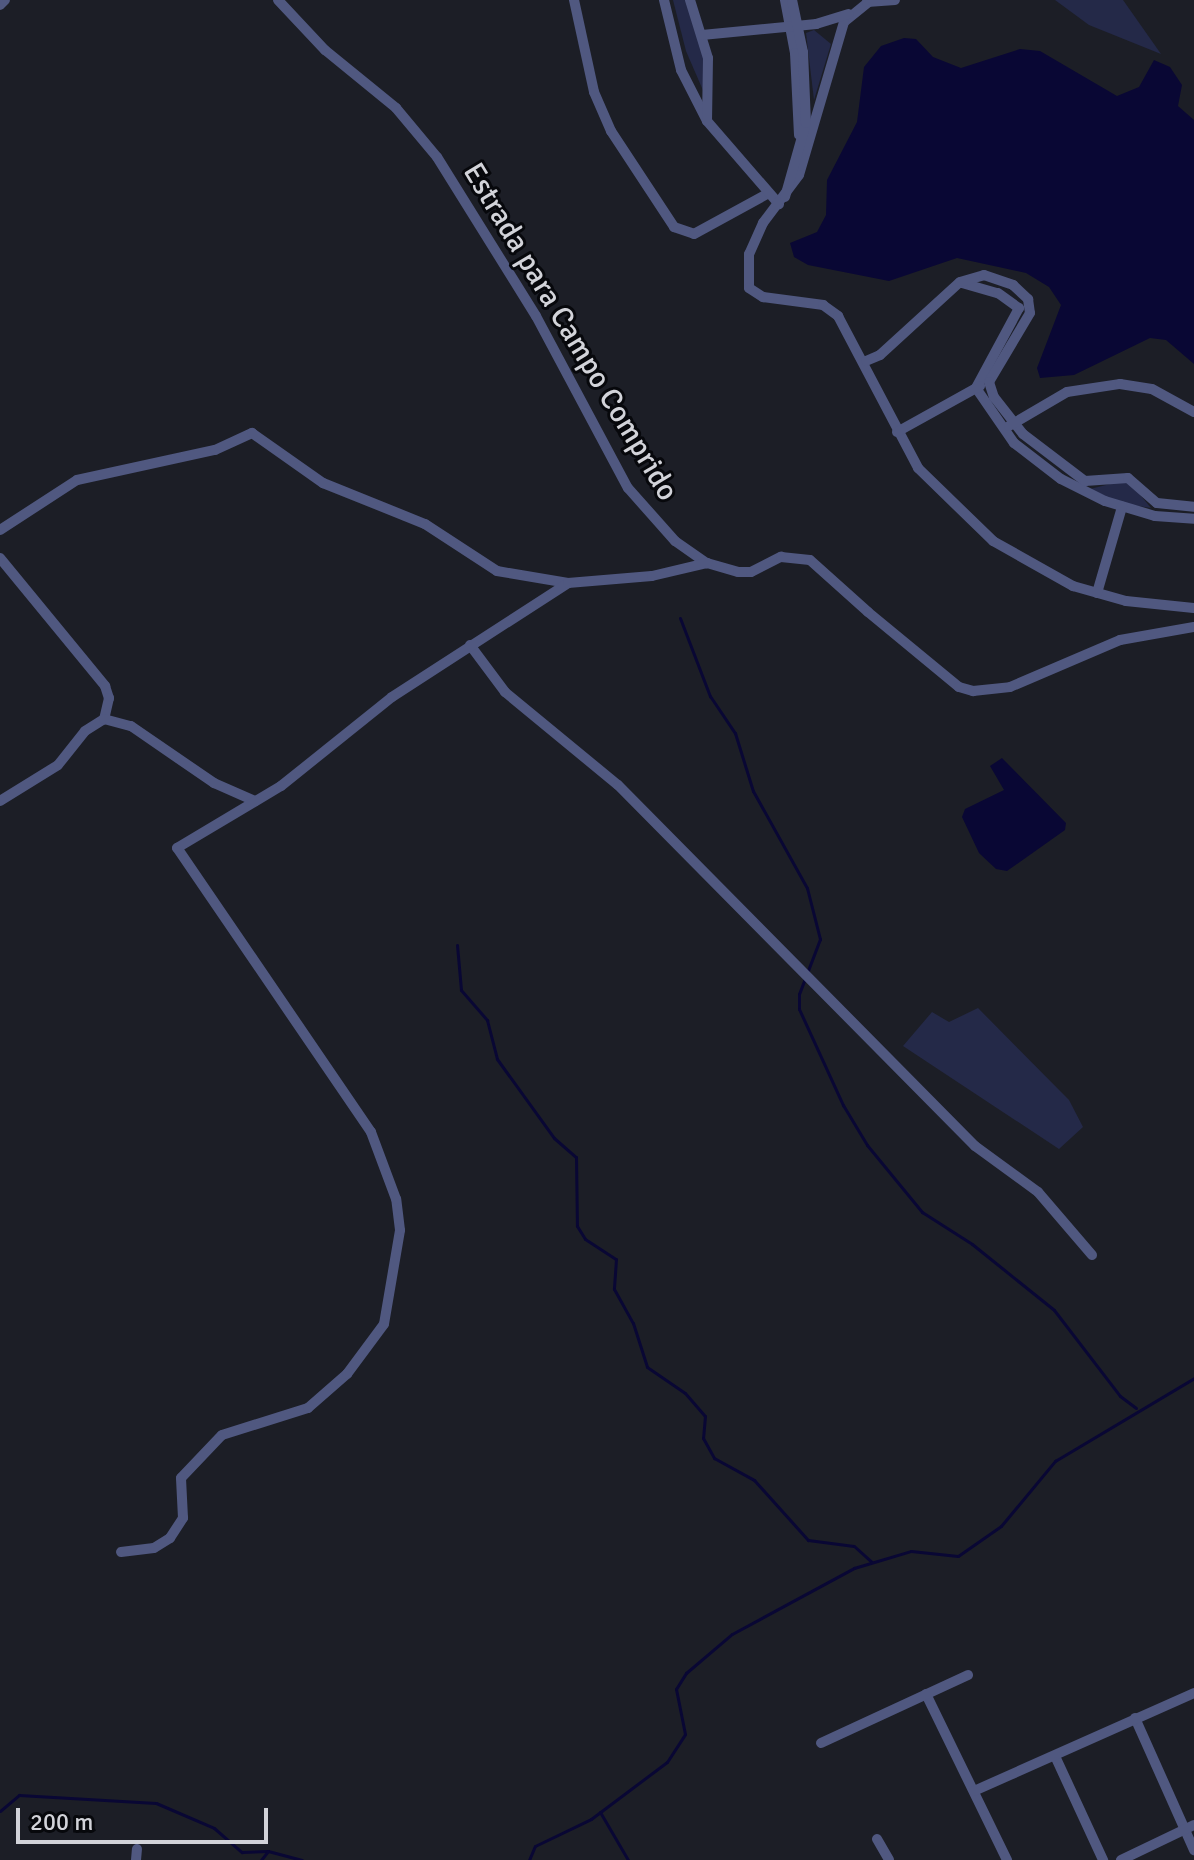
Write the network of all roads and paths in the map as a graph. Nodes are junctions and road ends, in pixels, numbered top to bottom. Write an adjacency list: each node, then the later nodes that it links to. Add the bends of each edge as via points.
1 (5, 0): 10 (street)
2 (278, 0): 37 (street, Estrada para Campo Comprido, via 325,50 396,108 437,157 536,316 628,488 675,541)
3 (574, 0): 17 (street, via 582,48 605,118 674,227 694,234)
4 (664, 0): 16 (street, via 671,43)
5 (690, 0): 15 (street)
6 (785, 0): 12 (street)
7 (792, 0): 12 (street)
8 (895, 0): 9 (street)
9 (875, 1): 11 (street)
10 (0, 5)
11 (849, 14): 13 (street); 14 (street)
12 (794, 24): 13 (street); 15 (street); 18 (street, via 799,135)
13 (816, 24): 14 (street)
14 (840, 33): 18 (street, via 799,175)
15 (702, 35): 16 (street, via 710,81)
16 (707, 121): 17 (street)
17 (769, 193): 18 (street)
18 (782, 200): 22 (street, via 749,254 749,288 763,297 831,309)
19 (960, 282): 20 (street, via 1007,298); 21 (street, via 984,275 1013,285 1028,299); 22 (street, via 880,355)
20 (1018, 312): 21 (street); 24 (street)
21 (1030, 313): 23 (street)
22 (866, 361): 28 (street)
23 (989, 382): 24 (street); 26 (street)
24 (976, 388): 27 (street); 28 (street)
25 (1194, 412): 26 (street, via 1152,389 1120,384 1067,392)
26 (1014, 423): 27 (street); 29 (street)
27 (1004, 430): 29 (street, via 1041,465)
28 (897, 432): 39 (street, via 935,488 993,541 1045,573)
29 (1083, 486): 30 (street, via 1128,478); 31 (street)
30 (1157, 503): 32 (street); 33 (street)
31 (1122, 507): 33 (street); 39 (street)
32 (1194, 507)
33 (1155, 516): 34 (street)
34 (1194, 519)
35 (0, 530): 38 (street, via 77,480 215,450 252,433 323,483 425,524 497,571)
36 (0, 558): 43 (street, via 105,686 109,698)
37 (707, 563): 38 (street, via 652,576); 41 (street, Estrada para Campo Comprido, via 751,572 781,557 810,560 952,681 973,691 1010,687 1120,640)
38 (568, 583): 42 (street)
39 (1097, 593): 40 (street)
40 (1194, 608)
41 (1194, 627)
42 (470, 645): 45 (street); 46 (street, via 505,692 618,785 975,1146 1038,1192)
43 (104, 719): 44 (street, via 85,731 58,765); 45 (street, via 131,726 214,783)
44 (0, 801)
45 (255, 801): 47 (street, via 177,848 371,1132 399,1215 387,1307 376,1339 324,1398 293,1414 222,1435 181,1478 183,1518 170,1538 154,1548)
46 (1092, 1255)
47 (121, 1552)
48 (968, 1675): 50 (street)
49 (1194, 1693): 51 (street)
50 (926, 1694): 52 (street); 54 (street)
51 (1135, 1718): 53 (street); 55 (street)
52 (821, 1743)
53 (1055, 1756): 54 (street); 60 (street)
54 (974, 1791): 59 (street)
55 (1189, 1827): 57 (street); 61 (street)
56 (877, 1839): 58 (street)
57 (1194, 1850)
58 (889, 1860)
59 (1007, 1860)
60 (1103, 1860)
61 (1121, 1860)

